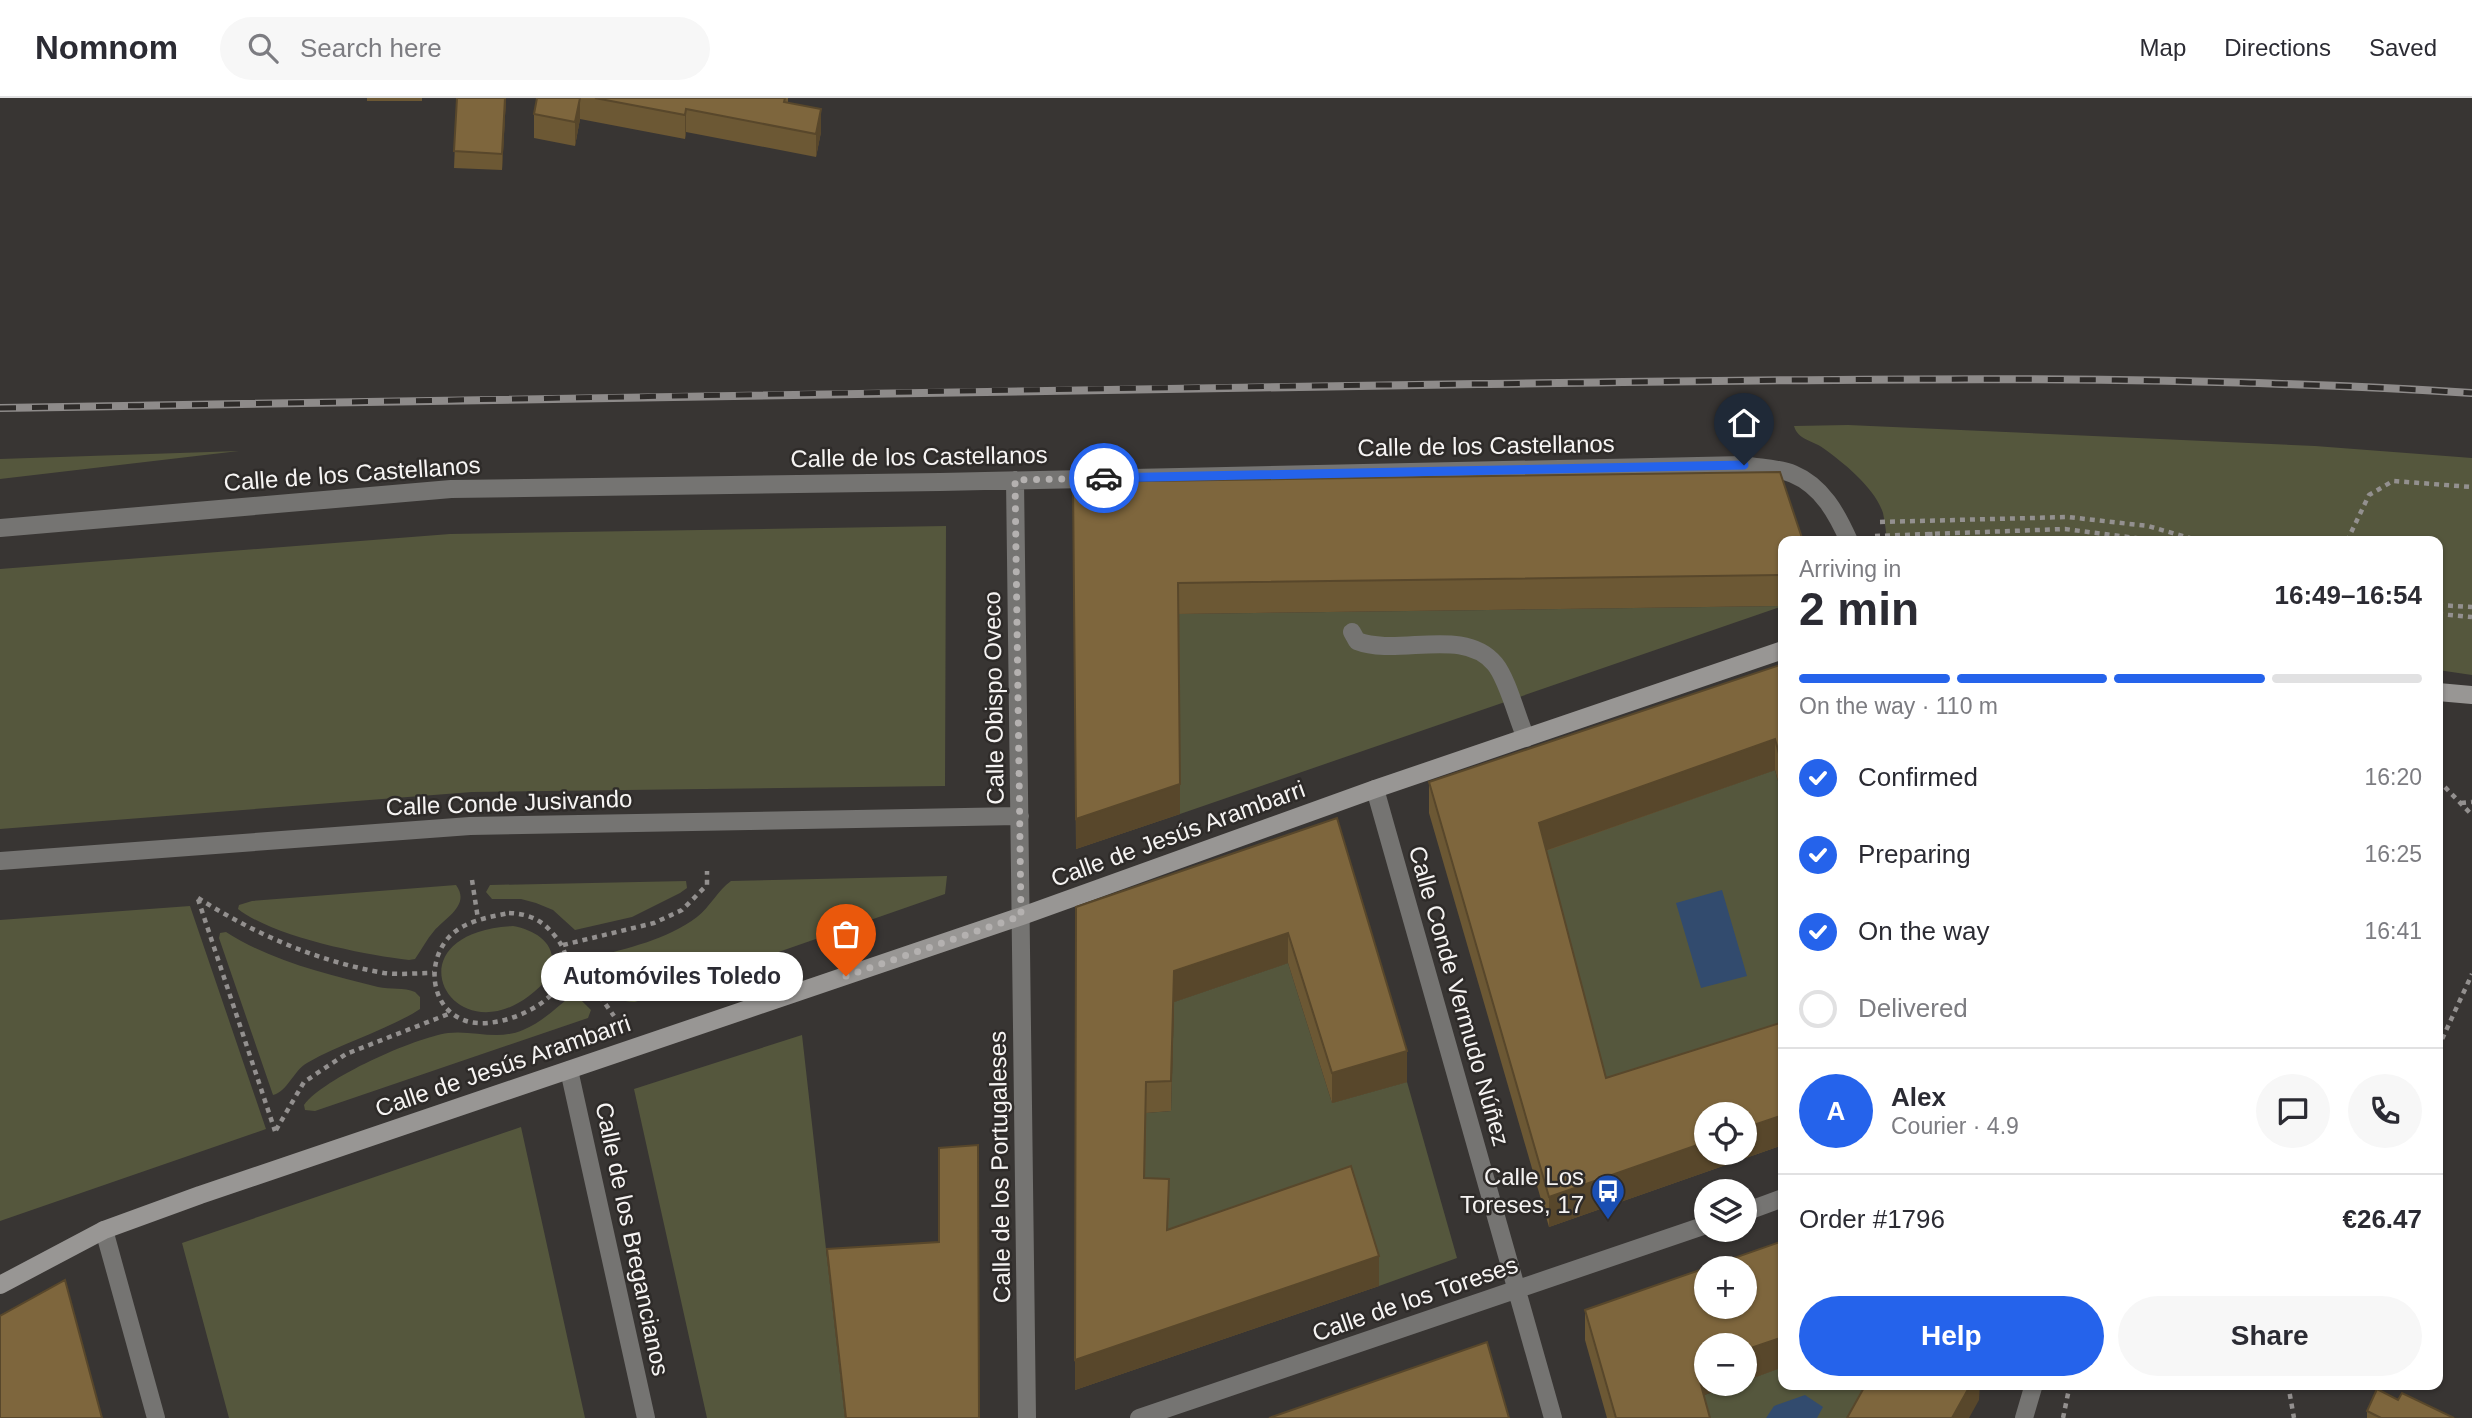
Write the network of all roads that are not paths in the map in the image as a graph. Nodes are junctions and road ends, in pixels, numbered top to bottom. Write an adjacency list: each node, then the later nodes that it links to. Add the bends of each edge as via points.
1 (1015, 480): 2 (street, Calle de los Castellanos, via 451,489); 3 (street, Calle de los Castellanos, via 1744,465 1794,474 1825,498); 10 (street, Calle Obispo Oveco)
2 (0, 528)
3 (1847, 536)
4 (1352, 632): 8 (street, via 1357,641 1372,647 1457,645 1482,651 1497,666)
5 (1778, 652): 8 (main road, Calle de Jesús Arambarri)
6 (2443, 692): 7 (main road)
7 (2472, 695)
8 (1526, 738): 9 (main road, Calle de Jesús Arambarri)
9 (1375, 789): 12 (main road, Calle de Jesús Arambarri); 19 (street, Calle Conde Vermudo Núñez)
10 (1020, 816): 11 (street, Calle Conde Jusivando, via 470,826); 12 (street, Calle Obispo Oveco)
11 (0, 861)
12 (1021, 916): 13 (main road, Calle de Jesús Arambarri); 23 (street, Calle de los Portugaleses)
13 (569, 1070): 17 (main road, Calle de Jesús Arambarri); 22 (street, Calle de los Bregancianos)
14 (1778, 1200): 15 (street)
15 (1757, 1208)
16 (1694, 1229): 19 (street, Calle de los Toreses)
17 (104, 1230): 18 (main road, Calle de Jesús Arambarri); 21 (street)
18 (0, 1285)
19 (1517, 1290): 24 (street, Calle de los Toreses); 25 (street, Calle Conde Vermudo Núñez)
20 (2032, 1390): 26 (street)
21 (156, 1418)
22 (646, 1418)
23 (1027, 1418)
24 (1139, 1418)
25 (1553, 1418)
26 (2024, 1418)

